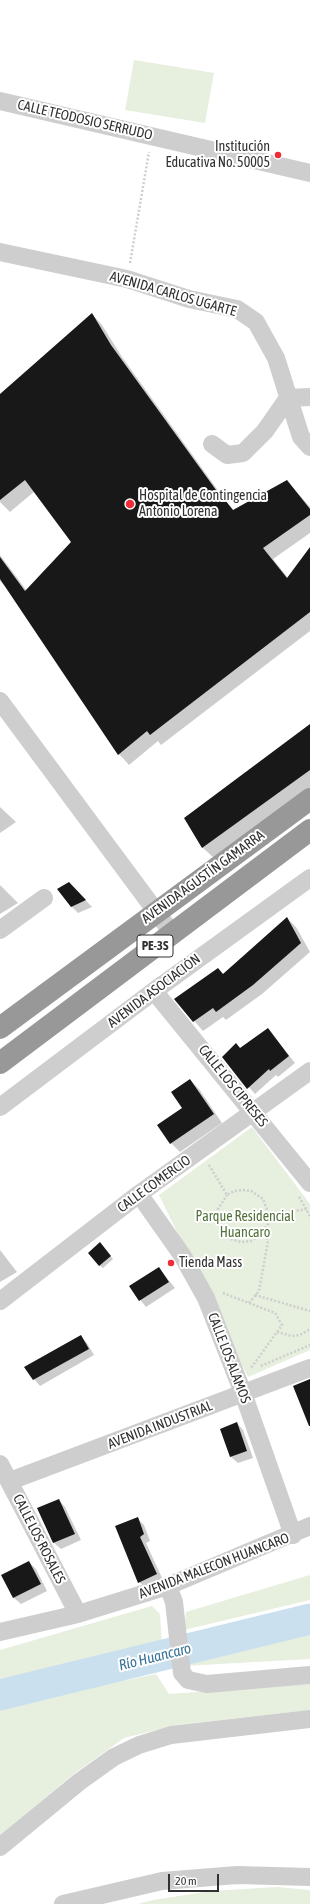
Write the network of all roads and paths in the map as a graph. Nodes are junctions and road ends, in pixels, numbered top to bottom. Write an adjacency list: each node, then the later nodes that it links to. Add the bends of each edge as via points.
1 (0, 101): 2 (street, CALLE TEODOSIO SERRUDO)
2 (152, 136): 3 (street, CALLE TEODOSIO SERRUDO); 5 (path)
3 (310, 173)
4 (0, 252): 5 (street, AVENIDA CARLOS UGARTE)
5 (127, 279): 7 (street, AVENIDA CARLOS UGARTE, via 189,299 237,309 256,322 276,358)
6 (310, 397): 7 (street)
7 (288, 398): 8 (street, via 265,431 242,453 227,455); 9 (street, AVENIDA CARLOS UGARTE, via 301,437)
8 (212, 444)
9 (310, 447)
10 (0, 701): 15 (street)
11 (310, 799): 15 (highway, AVENIDA AGUSTÍN GAMARRA / PE-3S)
12 (310, 830): 17 (highway, AVENIDA AGUSTÍN GAMARRA / PE-3S)
13 (310, 878): 18 (street, AVENIDA ASOCIACIÓN)
14 (44, 898): 16 (street)
15 (156, 912): 17 (street); 19 (highway, AVENIDA AGUSTÍN GAMARRA / PE-3S)
16 (0, 930)
17 (172, 933): 20 (highway, AVENIDA AGUSTÍN GAMARRA / PE-3S)
18 (154, 991): 22 (street, AVENIDA ASOCIACIÓN); 23 (street, CALLE LOS CIPRESES)
19 (0, 1028)
20 (0, 1063)
21 (310, 1071): 23 (street, CALLE COMERCIO)
22 (0, 1107)
23 (254, 1112): 25 (street, CALLE LOS CIPRESES); 26 (street, CALLE COMERCIO)
24 (208, 1163): 27 (path)
25 (310, 1183)
26 (139, 1194): 33 (street, CALLE COMERCIO); 41 (street, CALLE LOS ALAMOS, via 182,1255 206,1298)
27 (227, 1195): 29 (path, via 234,1191 251,1191 263,1199); 30 (path, via 218,1210 219,1225 223,1233 230,1239 241,1242 251,1241)
28 (307, 1209): 29 (path)
29 (269, 1214): 30 (path)
30 (264, 1232): 32 (path, via 268,1241)
31 (216, 1290): 34 (path)
32 (256, 1295): 34 (path); 36 (path)
33 (0, 1301)
34 (249, 1303): 38 (path, via 275,1313 282,1325)
35 (310, 1306): 36 (path)
36 (310, 1311)
37 (310, 1329): 38 (path, via 292,1336)
38 (277, 1332): 39 (path, via 249,1371)
39 (310, 1345)
40 (310, 1368): 41 (street, AVENIDA INDUSTRIAL)
41 (243, 1393): 43 (street, AVENIDA INDUSTRIAL); 45 (street, CALLE LOS ALAMOS)
42 (0, 1464): 43 (street, CALLE LOS ROSALES)
43 (10, 1481): 47 (street, CALLE LOS ROSALES)
44 (310, 1526): 45 (street, AVENIDA MALECON HUANCARO)
45 (293, 1535): 46 (street, AVENIDA MALECON HUANCARO)
46 (171, 1594): 47 (street, AVENIDA MALECON HUANCARO); 49 (street, via 182,1673 188,1680 207,1684)
47 (78, 1614): 48 (street, AVENIDA MALECON HUANCARO)
48 (0, 1632)
49 (310, 1675)
50 (310, 1719): 51 (street, via 171,1735 139,1745 114,1757 79,1782)
51 (0, 1847)
52 (310, 1877): 53 (street, via 237,1875 162,1881)
53 (63, 1904)

